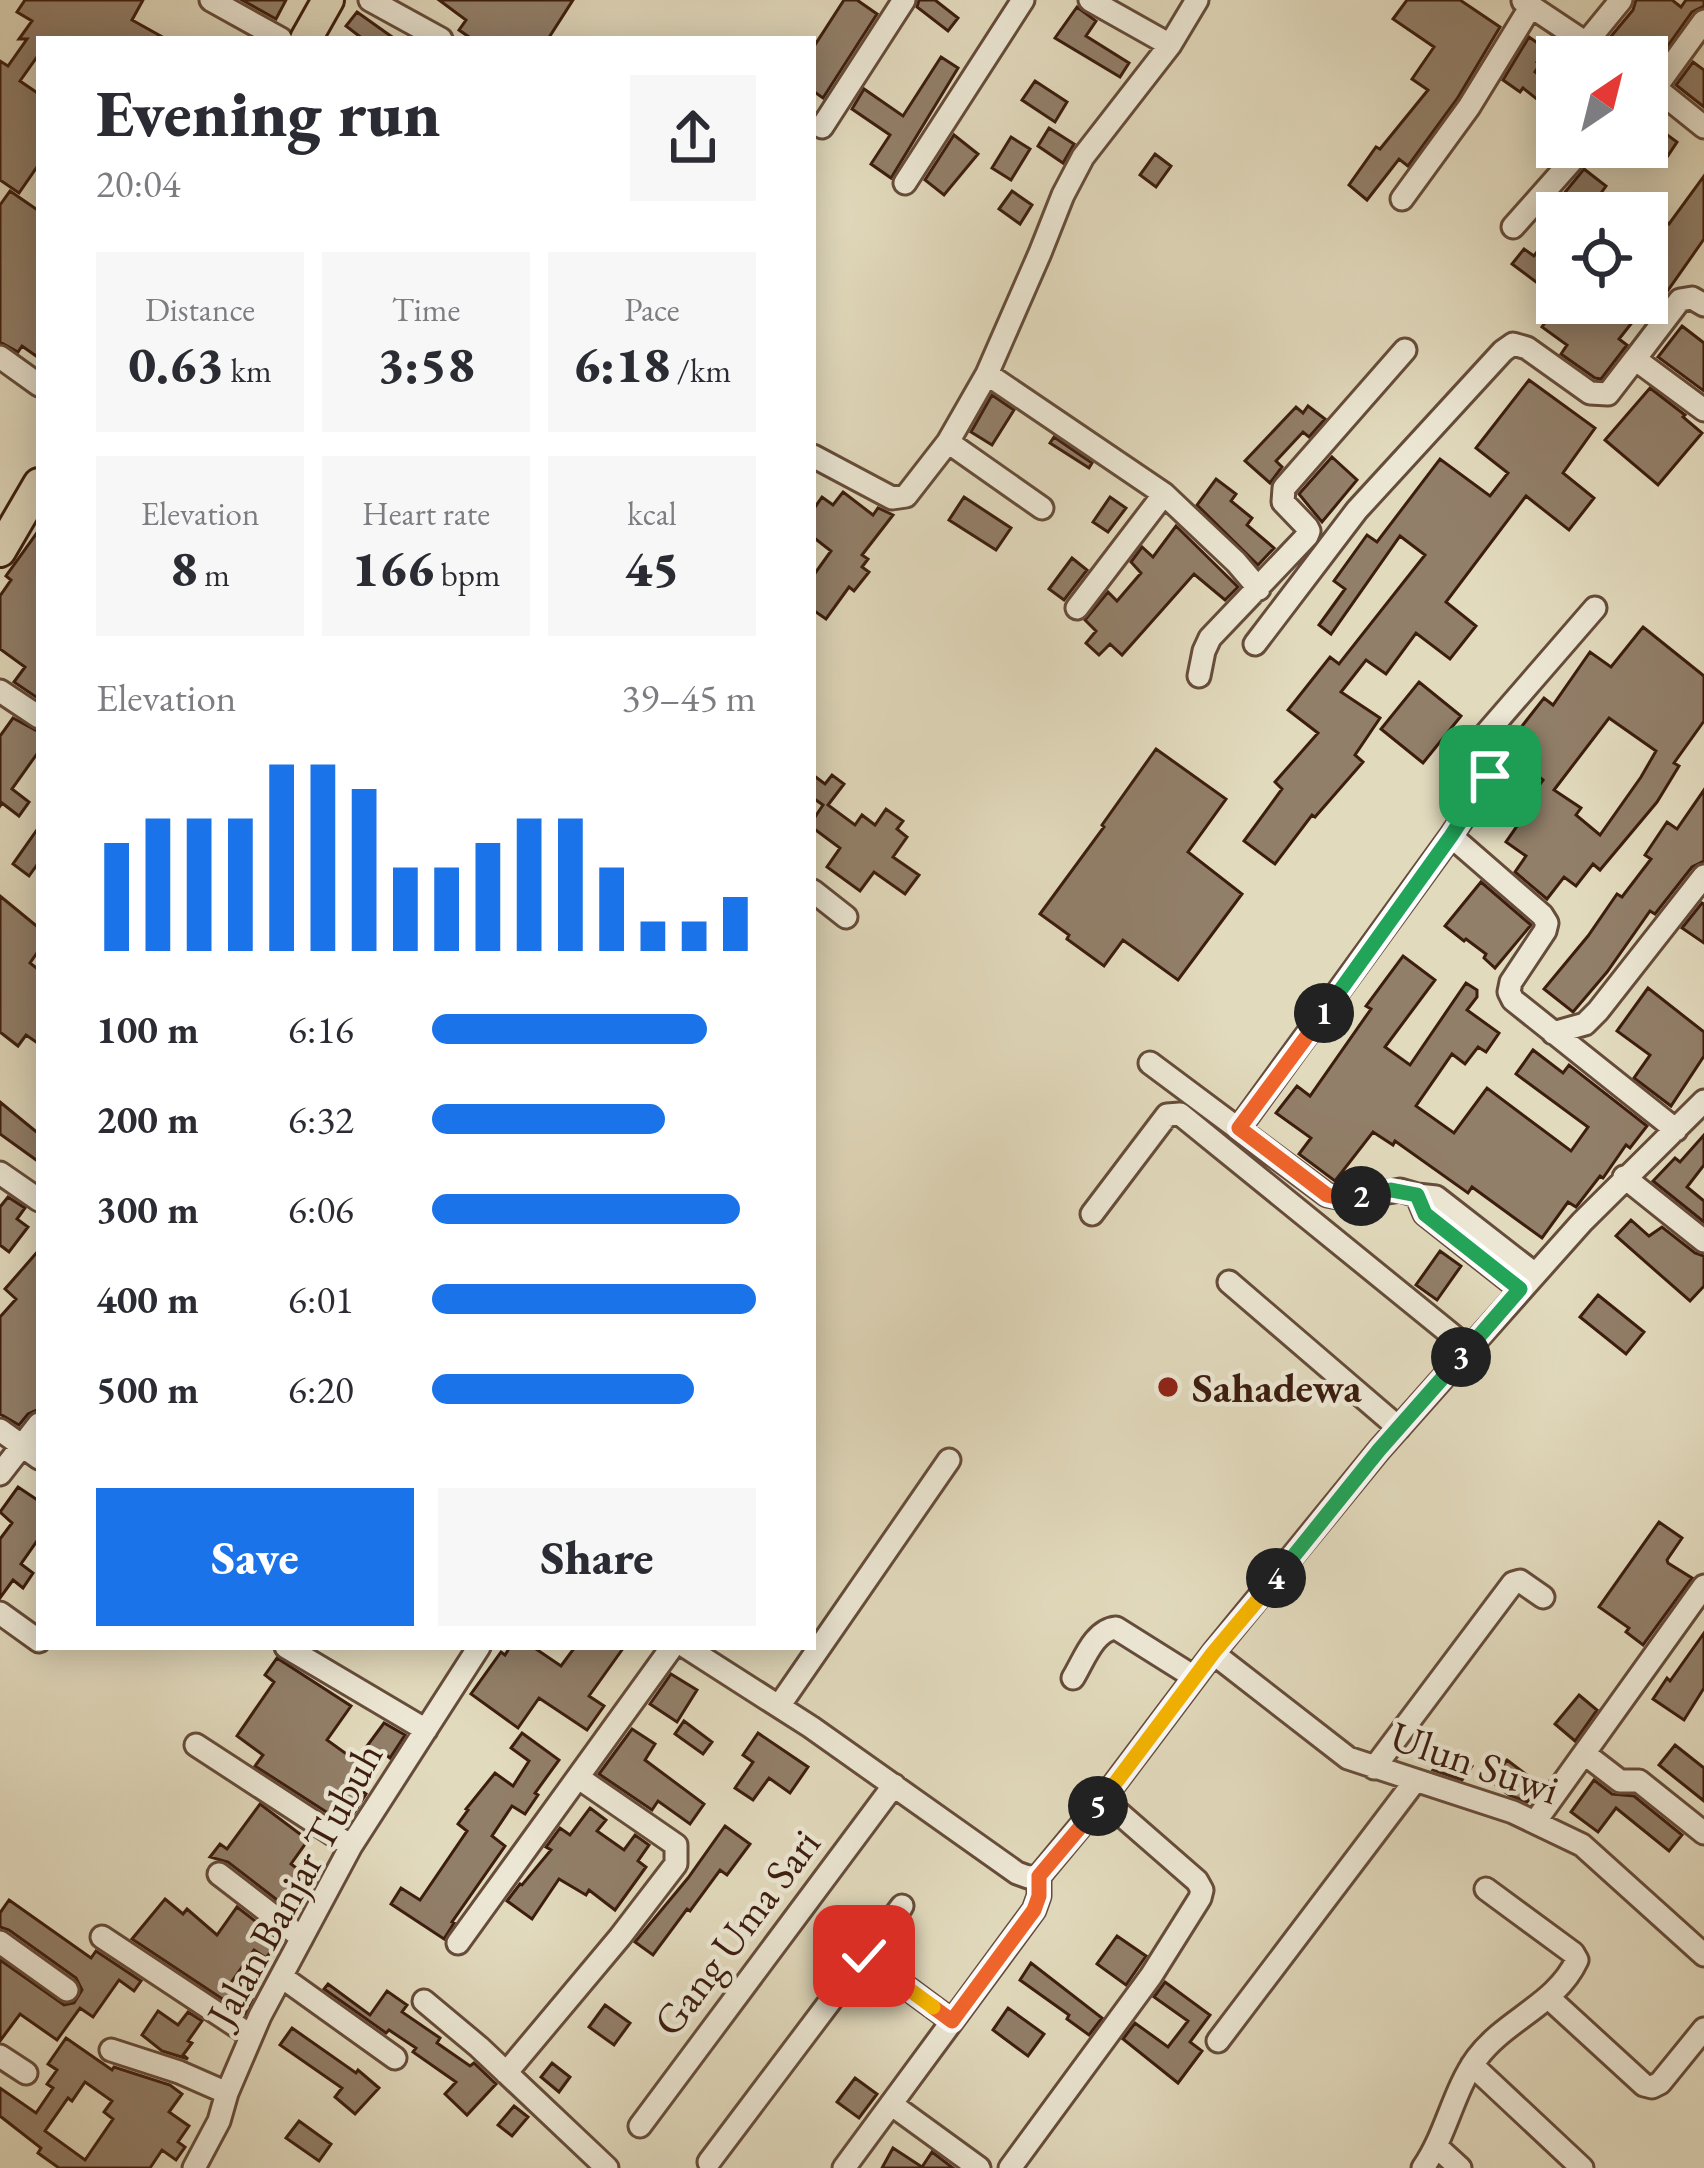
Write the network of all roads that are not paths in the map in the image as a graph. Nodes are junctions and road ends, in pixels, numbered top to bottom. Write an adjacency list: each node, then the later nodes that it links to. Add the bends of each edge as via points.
1 (211, 0): 11 (street)
2 (328, 0): 12 (highway)
3 (370, 0): 13 (street)
4 (904, 0): 19 (street)
5 (1023, 0): 22 (street)
6 (1090, 0): 16 (street)
7 (1198, 0): 16 (street)
8 (1621, 0): 15 (street)
9 (1526, 3): 14 (street); 23 (street, via 1469,107)
10 (1704, 21): 17 (street)
11 (276, 36)
12 (308, 36)
13 (436, 36)
14 (1573, 36)
15 (1592, 36)
16 (1170, 45): 29 (street, via 1083,157)
17 (1668, 62)
18 (1668, 98): 20 (street)
19 (822, 127)
20 (1704, 127)
21 (1565, 168): 24 (street)
22 (905, 183)
23 (1402, 199)
24 (1513, 227)
25 (1704, 305): 28 (street, via 1680,300)
26 (1406, 350): 38 (street, via 1284,488 1282,502 1309,531)
27 (0, 357): 30 (street)
28 (1634, 359): 31 (street); 41 (street, via 1602,396 1528,348 1503,351 1357,510)
29 (987, 374): 32 (street); 35 (street)
30 (36, 383)
31 (1703, 407)
32 (948, 442): 33 (street, via 899,498); 36 (street)
33 (816, 458)
34 (36, 489): 37 (highway)
35 (1164, 494): 38 (street); 39 (street)
36 (1042, 508)
37 (0, 551)
38 (1259, 589): 42 (street, via 1210,638)
39 (1077, 608)
40 (1595, 608): 45 (street, via 1480,742 1492,773)
41 (1255, 644)
42 (1199, 676)
43 (0, 691): 44 (street)
44 (36, 715)
45 (1451, 836): 49 (street, via 1547,923 1509,992); 52 (street)
46 (1704, 876): 49 (street, via 1598,1012)
47 (816, 893): 48 (street)
48 (846, 916)
49 (1553, 1033): 53 (street)
50 (1150, 1063): 52 (street)
51 (1704, 1102): 53 (street)
52 (1239, 1128): 60 (street, via 1327,1195 1391,1190 1436,1197)
53 (1676, 1130): 55 (street)
54 (0, 1173): 56 (street)
55 (1624, 1178): 58 (street); 60 (street)
56 (36, 1198)
57 (1092, 1214): 61 (street, via 1167,1115 1180,1114)
58 (1704, 1240)
59 (1229, 1282): 62 (street)
60 (1528, 1282): 61 (street)
61 (1468, 1348): 62 (street)
62 (1399, 1428): 75 (street)
63 (0, 1430): 64 (street)
64 (31, 1452): 66 (street)
65 (949, 1460): 78 (street)
66 (0, 1474)
67 (1704, 1586): 81 (street)
68 (1543, 1597): 82 (street, via 1513,1583)
69 (0, 1613): 70 (street)
70 (36, 1638)
71 (291, 1650): 79 (street)
72 (477, 1650): 79 (street, Jalan Banjar Tubuh)
73 (670, 1650): 83 (street)
74 (691, 1650): 78 (street)
75 (1213, 1653): 76 (street); 82 (street, Ulun Suwi, via 1336,1751)
76 (1194, 1677): 77 (street, via 1116,1628 1098,1637); 86 (street)
77 (1073, 1678)
78 (779, 1706): 85 (street)
79 (426, 1730): 89 (street, Jalan Banjar Tubuh)
80 (196, 1745): 89 (street)
81 (1585, 1754): 87 (street); 88 (street, via 1618,1779 1639,1780)
82 (1374, 1768): 84 (street, Ulun Suwi)
83 (579, 1778): 97 (street); 113 (street, via 676,1845 676,1864)
84 (1414, 1780): 87 (street, Ulun Suwi); 107 (street)
85 (894, 1785): 91 (street, via 1017,1873); 116 (street, Gang Uma Sari)
86 (1103, 1799): 91 (street); 123 (street, via 1201,1886 1200,1898)
87 (1535, 1822): 98 (street, Ulun Suwi, via 1594,1854)
88 (1704, 1833)
89 (351, 1846): 95 (street, Jalan Banjar Tubuh)
90 (219, 1874): 95 (street)
91 (1039, 1876): 104 (street, via 1034,1910)
92 (1486, 1889): 102 (street, via 1573,1953 1574,1966)
93 (902, 1906): 99 (street)
94 (102, 1937): 106 (street)
95 (302, 1938): 100 (street, Jalan Banjar Tubuh)
96 (0, 1942): 101 (street)
97 (458, 1943)
98 (1704, 1955)
99 (864, 1956): 104 (street); 118 (street)
100 (282, 1976): 106 (street, Jalan Banjar Tubuh); 110 (street)
101 (67, 1990)
102 (1549, 1998): 105 (street, via 1652,2087); 111 (street)
103 (424, 2001): 113 (street)
104 (952, 2021): 115 (street)
105 (1704, 2029)
106 (250, 2036): 114 (street, Jalan Banjar Tubuh)
107 (1218, 2041)
108 (111, 2050): 114 (street)
109 (0, 2056): 112 (street)
110 (395, 2058)
111 (1472, 2065): 117 (street); 126 (street)
112 (26, 2073)
113 (506, 2073): 120 (street)
114 (227, 2093): 119 (street, Jalan Banjar Tubuh)
115 (891, 2104): 121 (street); 122 (street)
116 (640, 2126)
117 (1437, 2147): 124 (street); 125 (street)
118 (709, 2162)
119 (194, 2168)
120 (607, 2168)
121 (844, 2168)
122 (979, 2168)
123 (1010, 2168)
124 (1424, 2168)
125 (1460, 2168)
126 (1582, 2168)

